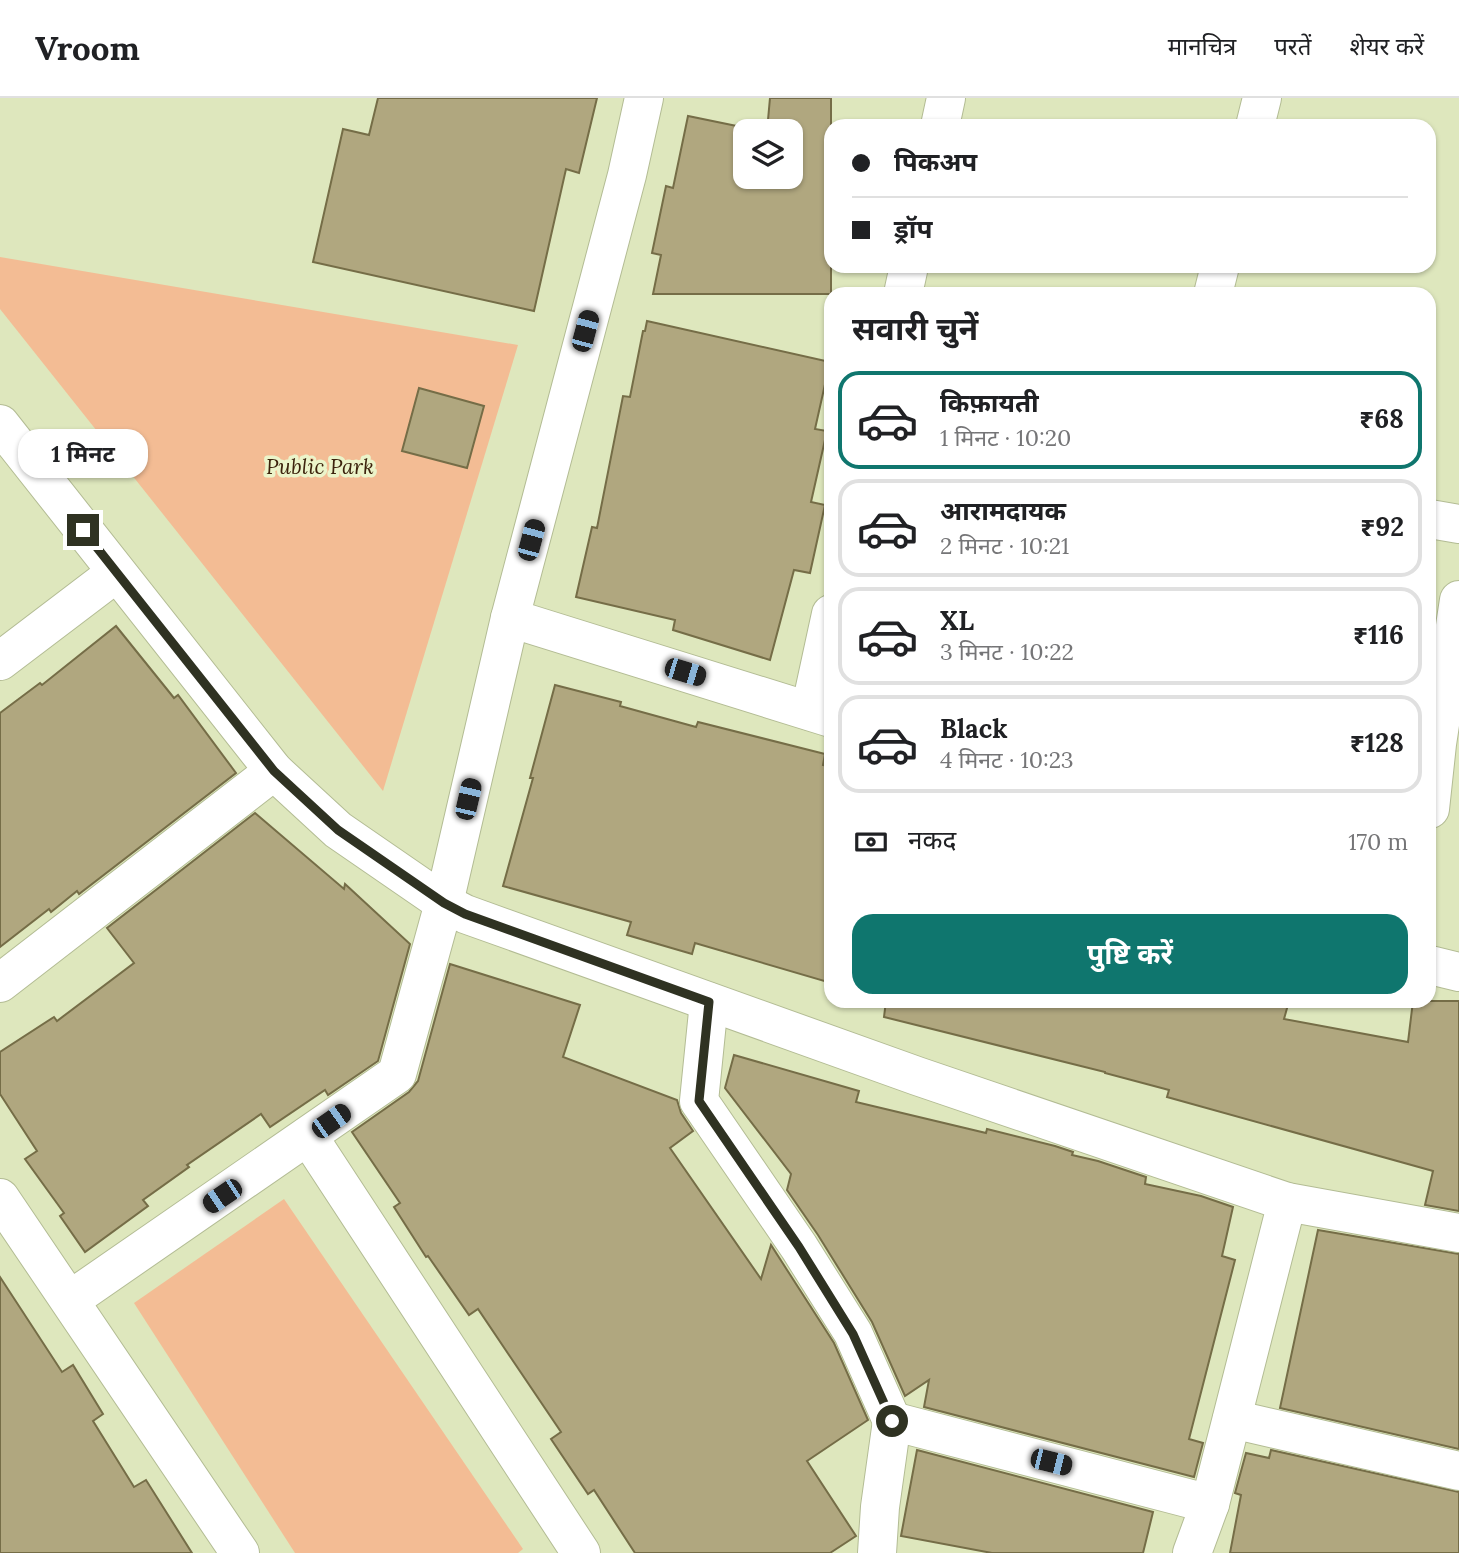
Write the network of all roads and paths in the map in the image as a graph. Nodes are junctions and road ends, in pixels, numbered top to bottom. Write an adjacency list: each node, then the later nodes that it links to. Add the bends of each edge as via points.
1 (644, 98): 11 (street)
2 (946, 98): 4 (street)
3 (1262, 98): 5 (street)
4 (942, 119)
5 (1257, 119)
6 (0, 424): 9 (street)
7 (1436, 520): 8 (street)
8 (1459, 524)
9 (116, 573): 12 (street); 16 (street)
10 (1459, 600): 15 (street)
11 (510, 618): 14 (street); 18 (street)
12 (0, 661)
13 (824, 678): 14 (street)
14 (820, 715)
15 (1448, 746): 17 (street)
16 (274, 771): 18 (street, via 338,830); 21 (street)
17 (1436, 788)
18 (444, 903): 22 (street); 23 (street, via 397,1074)
19 (1436, 966): 20 (street)
20 (1459, 972)
21 (0, 983)
22 (709, 1002): 25 (street); 29 (street, via 699,1101 853,1334)
23 (308, 1136): 27 (street); 34 (street)
24 (0, 1198): 27 (street)
25 (1287, 1202): 26 (street); 28 (street)
26 (1459, 1233)
27 (70, 1300): 33 (street)
28 (1232, 1419): 30 (street); 31 (street)
29 (892, 1421): 31 (street); 32 (street)
30 (1459, 1471)
31 (1210, 1504): 35 (street)
32 (873, 1551)
33 (240, 1553)
34 (581, 1553)
35 (1192, 1553)

